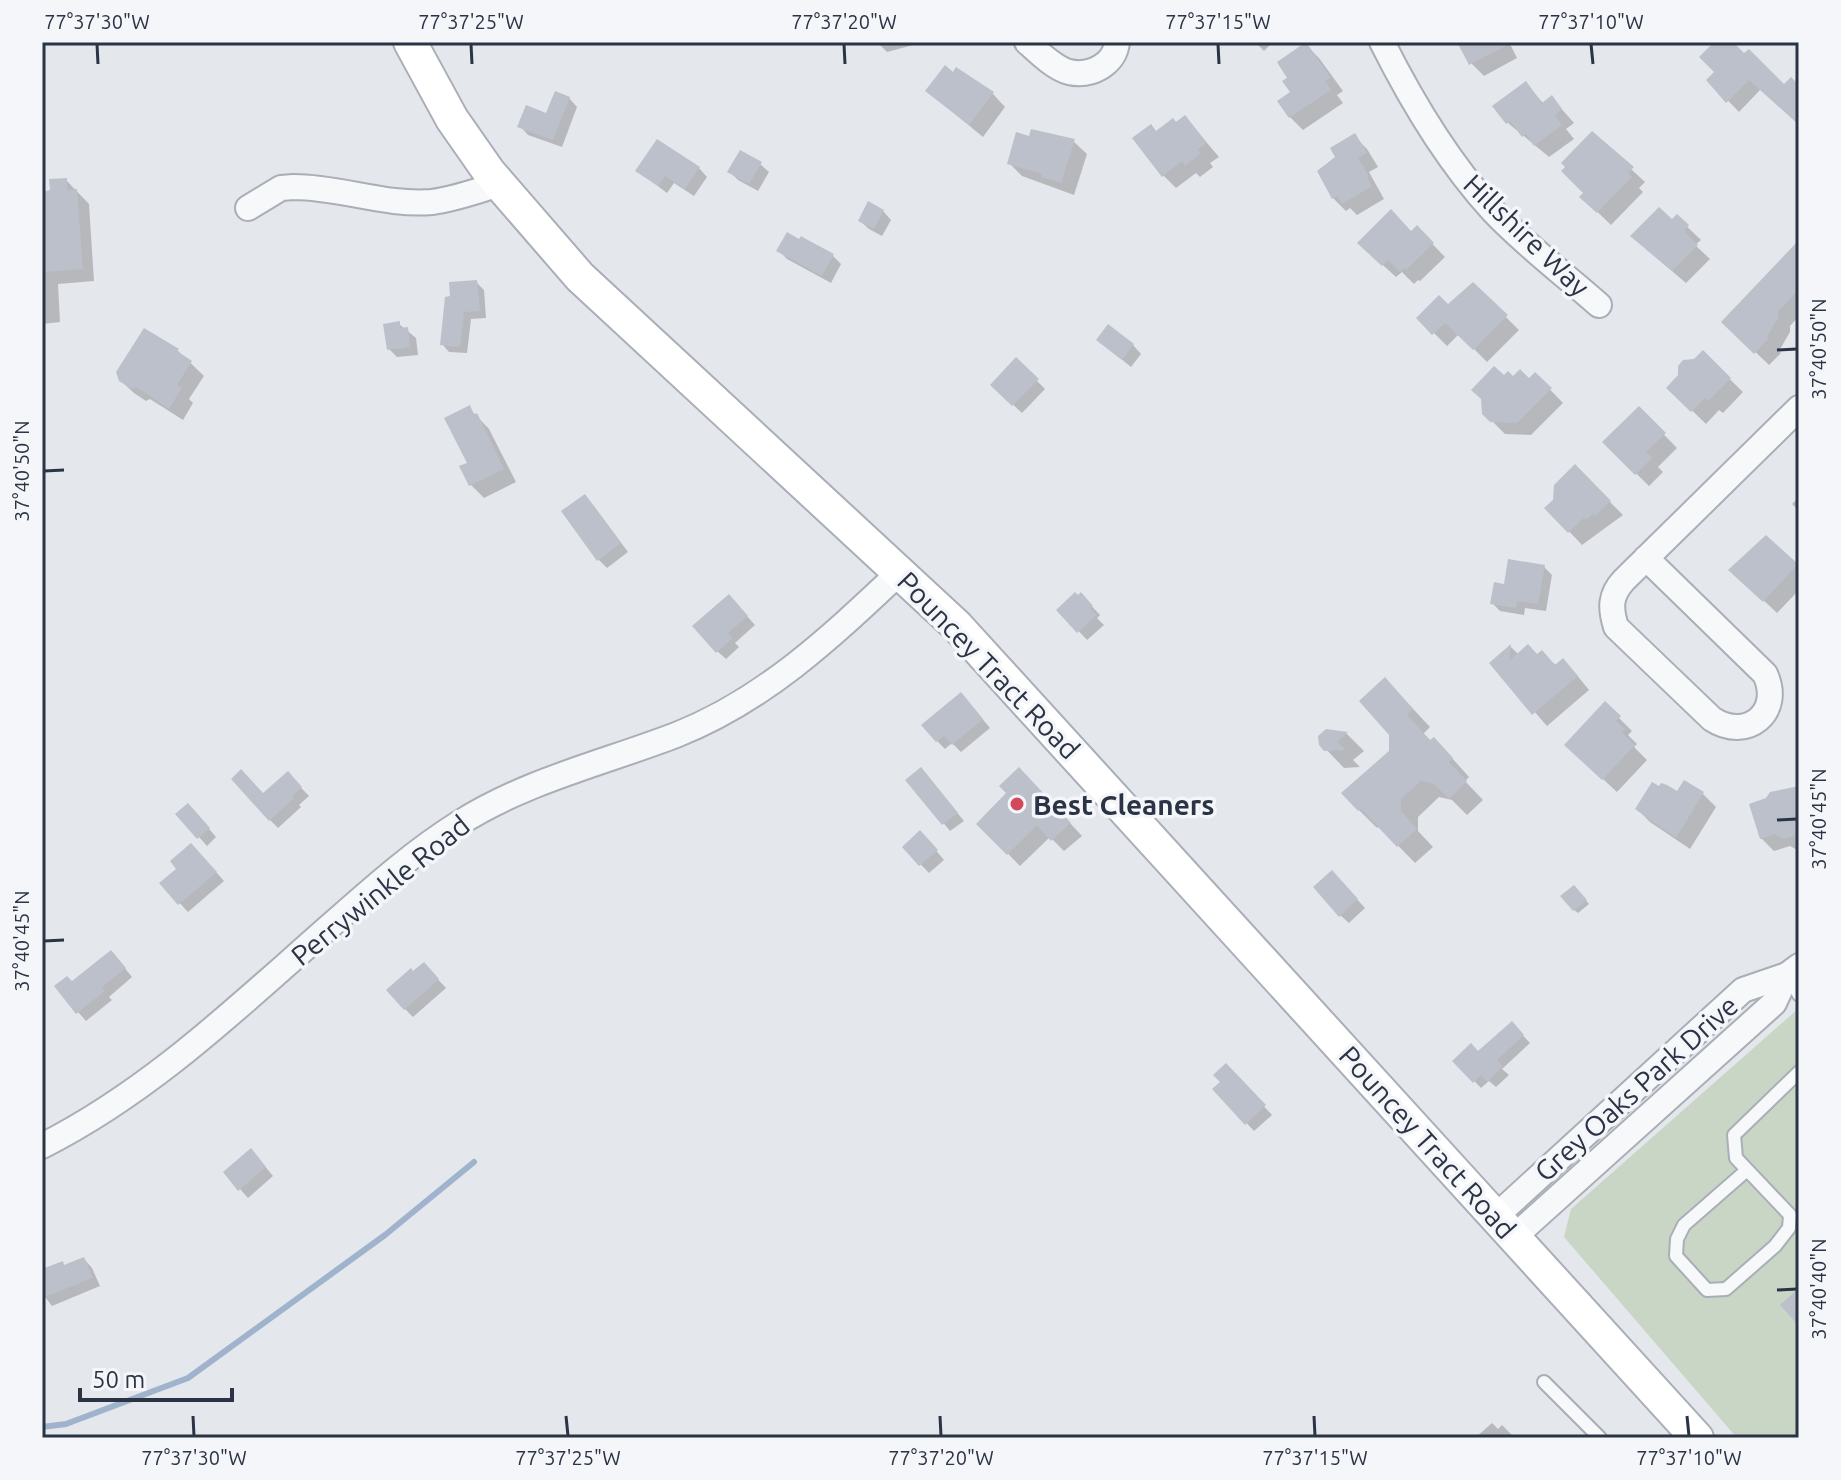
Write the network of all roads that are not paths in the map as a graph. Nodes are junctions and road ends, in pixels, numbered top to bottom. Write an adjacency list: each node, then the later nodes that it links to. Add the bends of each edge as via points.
1 (410, 42): 5 (main road, Pouncey Tract Road, via 452,119)
2 (1027, 42): 3 (street, via 1068,72 1081,72 1110,62)
3 (1117, 42)
4 (1382, 42): 7 (street, Hillshire Way, via 1465,178 1495,212)
5 (499, 184): 6 (street, via 430,202 281,188); 10 (main road, Pouncey Tract Road, via 580,277)
6 (248, 208)
7 (1599, 305)
8 (1799, 408): 9 (street)
9 (1646, 558): 9 (street, via 1613,597 1616,627 1712,719 1730,727 1750,725 1769,703 1765,674)
10 (900, 572): 13 (street, Perrywinkle Road, via 805,659 725,712 532,786 458,824 353,906 186,1053 104,1113); 15 (main road, Pouncey Tract Road, via 1014,686)
11 (1795, 979): 15 (street, Grey Oaks Park Drive, via 1774,1003)
12 (1799, 1072): 14 (lane, via 1734,1135 1736,1158)
13 (42, 1146)
14 (1747, 1170): 14 (lane, via 1790,1215 1789,1228 1726,1289 1707,1290 1676,1256 1677,1239 1684,1225)
15 (1504, 1227): 18 (main road, Pouncey Tract Road)
16 (1544, 1382): 17 (lane)
17 (1600, 1438)
18 (1697, 1438)

